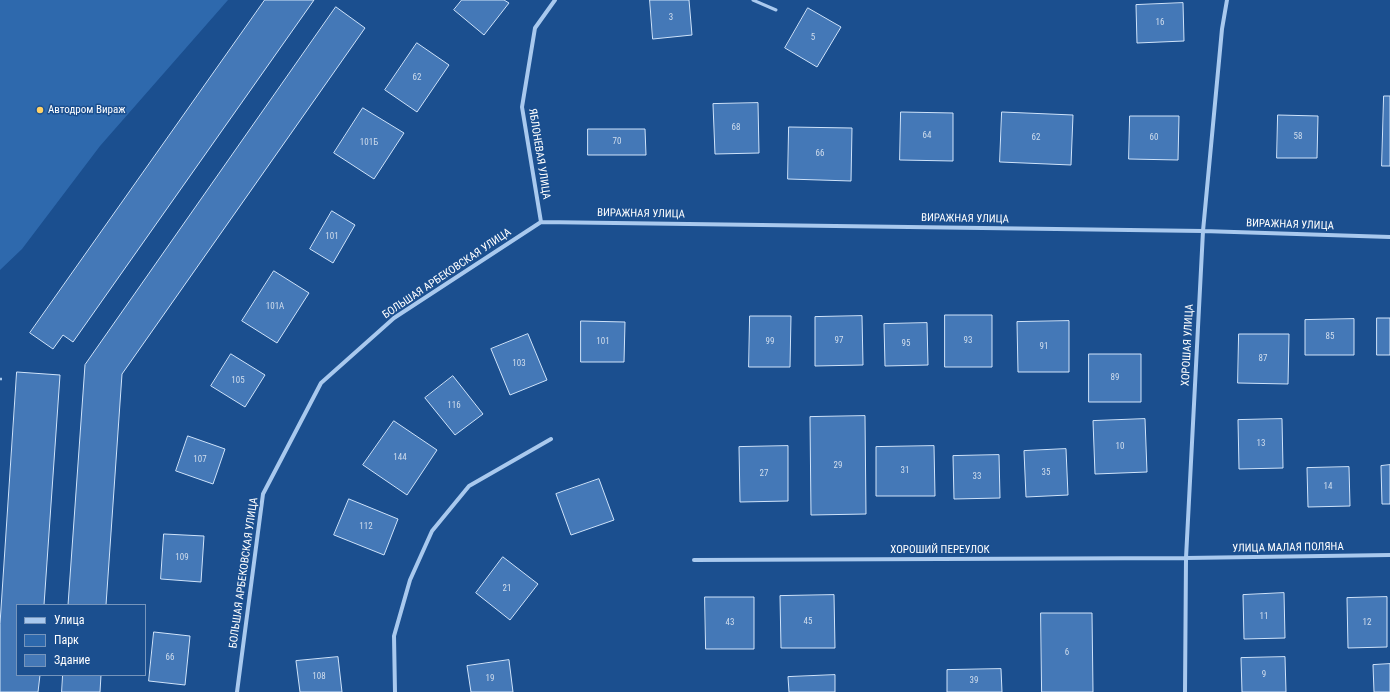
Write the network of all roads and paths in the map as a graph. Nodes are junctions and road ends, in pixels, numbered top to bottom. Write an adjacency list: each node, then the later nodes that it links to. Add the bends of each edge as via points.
1 (555, 0): 5 (street, ЯБЛОНЕВАЯ УЛИЦА, via 535,28 522,107)
2 (753, 0): 4 (lane)
3 (1227, 0): 6 (street, ХОРОШАЯ УЛИЦА)
4 (776, 10)
5 (540, 222): 6 (street, ВИРАЖНАЯ УЛИЦА); 14 (street, БОЛЬШАЯ АРБЕКОВСКАЯ УЛИЦА, via 394,318 321,384 263,494)
6 (1203, 231): 7 (street, ВИРАЖНАЯ УЛИЦА); 12 (street, ХОРОШАЯ УЛИЦА)
7 (1390, 237)
8 (0, 379): 9 (path)
9 (4, 380)
10 (551, 439): 15 (street, via 469,486 432,531 410,580 394,636)
11 (1390, 555): 12 (street, УЛИЦА МАЛАЯ ПОЛЯНА)
12 (1186, 558): 13 (street, ХОРОШИЙ ПЕРЕУЛОК); 16 (street, ХОРОШАЯ УЛИЦА)
13 (694, 560)
14 (237, 692)
15 (396, 692)
16 (1185, 692)

